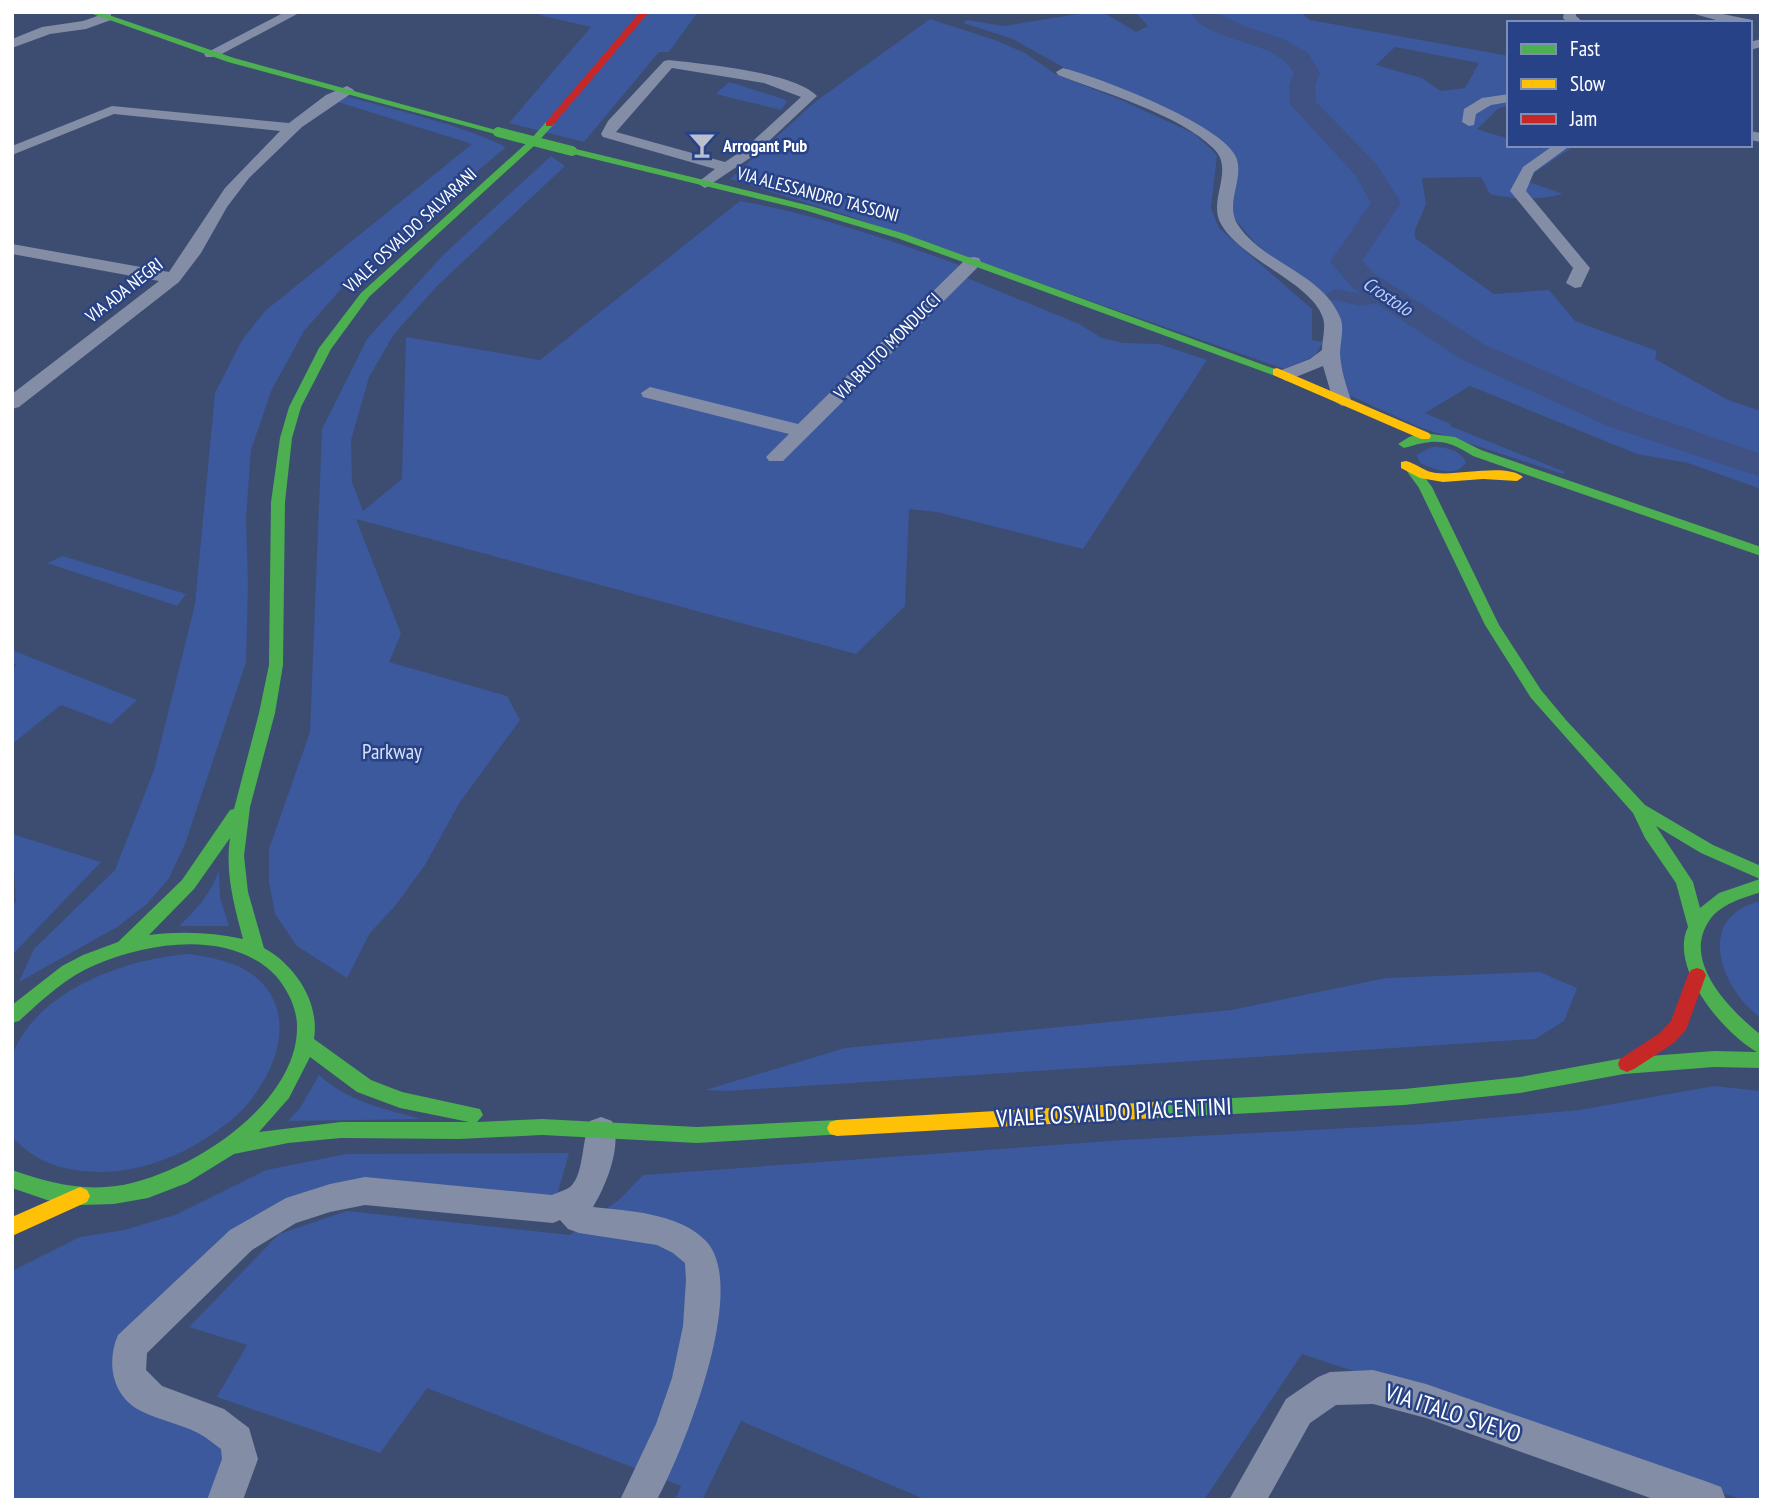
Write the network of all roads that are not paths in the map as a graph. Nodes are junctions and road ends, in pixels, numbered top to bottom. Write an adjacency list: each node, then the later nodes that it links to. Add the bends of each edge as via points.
1 (295, 12): 7 (street)
2 (645, 12): 39 (main road, VIALE OSVALDO SALVARANI, via 533,142 365,295 317,360 295,408 283,453 276,664 263,737)
3 (1693, 12): 5 (street)
4 (99, 15): 6 (street, via 86,25 47,30); 7 (main road, VIA ALESSANDRO TASSONI)
5 (1739, 21)
6 (12, 44)
7 (211, 54): 9 (main road, VIA ALESSANDRO TASSONI)
8 (1063, 72): 21 (street, via 1170,117 1203,133 1222,149 1229,164 1223,208 1230,225 1327,308 1333,318)
9 (347, 90): 12 (street, VIA ADA NEGRI); 16 (main road, VIA ALESSANDRO TASSONI, bridge)
10 (1507, 98): 11 (street, via 1487,100 1469,112)
11 (1469, 122)
12 (295, 128): 14 (street, via 112,110); 19 (street, VIA ADA NEGRI, via 229,193 195,253)
13 (1561, 147): 20 (street, via 1528,170 1518,191 1582,268)
14 (12, 150)
15 (728, 168): 15 (street, via 810,98 808,92 744,74 669,64 608,130 613,137); 16 (street)
16 (705, 183): 18 (main road, VIA ALESSANDRO TASSONI, via 849,220)
17 (12, 249): 19 (street)
18 (973, 262): 22 (main road, VIA ALESSANDRO TASSONI); 27 (street, VIA BRUTO MONDUCCI)
19 (173, 278): 25 (street, VIA ADA NEGRI)
20 (1575, 283)
21 (1331, 352): 22 (street); 24 (street)
22 (1286, 375): 24 (main road, VIA ALESSANDRO TASSONI)
23 (650, 393): 27 (street)
24 (1342, 400): 26 (main road, VIA ALESSANDRO TASSONI)
25 (12, 403)
26 (1359, 408): 28 (main road, VIA ALESSANDRO TASSONI); 29 (main road, VIA ALESSANDRO TASSONI)
27 (801, 431): 31 (street, VIA BRUTO MONDUCCI)
28 (1425, 436): 29 (main road, via 1406,442); 30 (main road, VIA ALESSANDRO TASSONI, via 1456,440)
29 (1400, 450): 32 (main road, VIA ALESSANDRO TASSONI, via 1402,461)
30 (1477, 453): 33 (main road, via 1481,463); 34 (main road, VIA ALESSANDRO TASSONI)
31 (776, 457)
32 (1412, 470): 33 (main road, VIA ALESSANDRO TASSONI, via 1438,479); 38 (main road)
33 (1469, 477): 34 (main road, VIA ALESSANDRO TASSONI); 35 (main road)
34 (1562, 484): 37 (main road, VIA ALESSANDRO TASSONI)
35 (1458, 495)
36 (1457, 516): 38 (main road)
37 (1761, 552)
38 (1460, 556): 40 (main road, via 1492,625 1536,694)
39 (241, 807): 44 (main road, VIALE OSVALDO SALVARANI, via 180,900); 45 (main road, VIALE OSVALDO SALVARANI, via 236,858 240,902)
40 (1639, 809): 41 (main road, via 1707,849); 43 (main road, via 1685,882)
41 (1761, 873)
42 (1761, 885): 43 (main road, via 1725,895 1707,908)
43 (1696, 925): 46 (main road, via 1692,957)
44 (120, 948): 45 (main road, VIALE OSVALDO PIACENTINI, via 192,936); 47 (main road, VIALE OSVALDO PIACENTINI, via 56,979)
45 (254, 949): 48 (main road, VIALE OSVALDO PIACENTINI, via 284,970 298,990 305,1014)
46 (1697, 975): 49 (main road, via 1721,1012); 51 (main road, VIALE OSVALDO PIACENTINI, via 1679,1025)
47 (12, 1016)
48 (304, 1042): 52 (main road, VIALE OSVALDO PIACENTINI, via 364,1086 400,1100); 54 (main road, VIALE OSVALDO PIACENTINI, via 282,1096)
49 (1761, 1046)
50 (1761, 1060): 51 (main road, VIALE OSVALDO PIACENTINI)
51 (1624, 1066): 53 (main road, VIALE OSVALDO PIACENTINI, via 1404,1097 697,1135)
52 (542, 1127): 53 (main road, VIALE OSVALDO PIACENTINI); 54 (main road, VIALE OSVALDO PIACENTINI, via 341,1130)
53 (601, 1130): 57 (street, via 592,1181 582,1197)
54 (233, 1146): 56 (main road, VIALE OSVALDO PIACENTINI, via 184,1174 141,1190)
55 (12, 1179): 56 (main road, VIALE OSVALDO PIACENTINI, via 53,1194)
56 (80, 1196): 58 (main road, VIALE OSVALDO PIACENTINI)
57 (566, 1204): 59 (street, via 553,1209 365,1191 286,1212 241,1240 130,1346 129,1376 150,1398 212,1421 237,1440 240,1460); 60 (street, via 579,1219 677,1238 696,1252 703,1270 700,1329 687,1392)
58 (12, 1227)
59 (225, 1500)
60 (638, 1500)
61 (1247, 1500): 62 (street, VIA ITALO SVEVO, via 1298,1410 1330,1390 1373,1387 1426,1401)
62 (1708, 1500)

